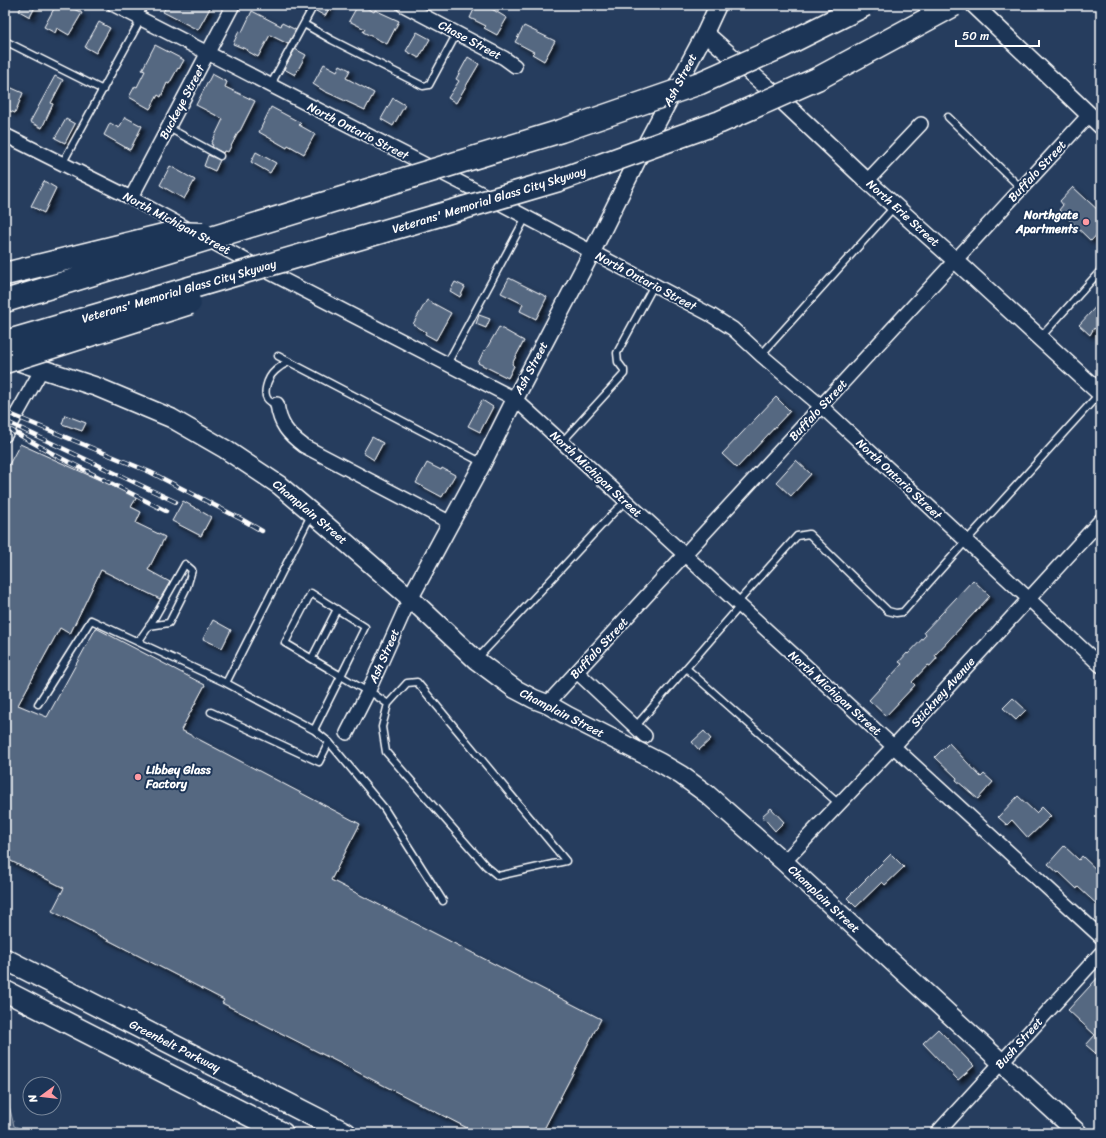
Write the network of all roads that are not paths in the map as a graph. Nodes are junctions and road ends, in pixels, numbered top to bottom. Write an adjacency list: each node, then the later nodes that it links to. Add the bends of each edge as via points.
1 (114, 5): 10 (street, North Ontario Street)
2 (144, 5): 10 (lane)
3 (232, 5): 15 (street, Buckeye Street)
4 (314, 5): 11 (lane)
5 (403, 5): 12 (street, Chase Street)
6 (718, 5): 13 (street, Ash Street)
7 (865, 5): 33 (highway, bridge, via 781,47 700,83 561,131)
8 (954, 5): 27 (highway, Veterans' Memorial Glass City Skyway, bridge, via 817,79 720,122)
9 (974, 5): 19 (street)
10 (139, 18): 15 (street, North Ontario Street); 18 (lane)
11 (304, 24): 12 (lane, via 423,86 429,85); 17 (lane)
12 (457, 33): 16 (street, Chase Street)
13 (705, 33): 28 (street, North Erie Street, via 777,96); 34 (street, Ash Street)
14 (5, 41): 18 (lane)
15 (208, 54): 17 (street, North Ontario Street); 23 (street, Buckeye Street)
16 (515, 66)
17 (270, 86): 32 (street, North Ontario Street)
18 (103, 90): 26 (lane)
19 (1089, 115): 22 (street); 29 (street, Buffalo Street)
20 (948, 117): 29 (lane)
21 (921, 124): 28 (street)
22 (1101, 126)
23 (169, 128): 25 (lane); 30 (street, Buckeye Street)
24 (5, 135): 26 (street, North Michigan Street)
25 (220, 156)
26 (62, 164): 30 (street, North Michigan Street)
27 (559, 180): 41 (highway, Veterans' Memorial Glass City Skyway, bridge); 45 (highway, bridge)
28 (867, 181): 31 (street, North Erie Street)
29 (1021, 188): 35 (street, Buffalo Street)
30 (131, 198): 47 (street, North Michigan Street)
31 (895, 206): 35 (street, North Erie Street); 42 (lane)
32 (526, 217): 34 (street, North Ontario Street); 47 (lane)
33 (222, 234): 37 (highway, bridge, via 172,233); 39 (highway, bridge)
34 (592, 252): 38 (street, North Ontario Street); 50 (street, Ash Street)
35 (956, 260): 40 (street, North Erie Street); 52 (street, Buffalo Street)
36 (1101, 270): 40 (lane)
37 (5, 274)
38 (654, 285): 42 (street, North Ontario Street, via 733,329); 54 (lane, via 617,352 618,362 624,374)
39 (5, 301)
40 (1040, 338): 49 (street, North Erie Street)
41 (5, 342)
42 (761, 355): 52 (street, North Ontario Street)
43 (278, 356): 46 (lane)
44 (5, 357): 48 (main road, Champlain Street, bridge)
45 (5, 362)
46 (289, 362): 51 (lane, via 274,372 265,389 266,398); 55 (lane)
47 (448, 364): 50 (street, North Michigan Street)
48 (35, 367): 53 (street); 57 (main road, Champlain Street, via 97,387 171,418 258,470)
49 (1100, 393): 60 (lane)
50 (515, 399): 54 (street, North Michigan Street); 55 (street, Ash Street)
51 (277, 404): 59 (street, via 283,425 290,435 304,446)
52 (821, 406): 60 (street, North Ontario Street); 61 (street, Buffalo Street)
53 (5, 435)
54 (562, 442): 56 (street, North Michigan Street)
55 (483, 463): 59 (street, Ash Street)
56 (626, 501): 61 (street, North Michigan Street); 69 (lane)
57 (312, 513): 62 (main road, Champlain Street); 74 (lane)
58 (1101, 520): 63 (street, Stickney Avenue)
59 (451, 523): 62 (street, Ash Street)
60 (966, 541): 63 (street, North Ontario Street); 64 (lane, via 904,612 888,611 809,534 798,536)
61 (684, 555): 64 (street, North Michigan Street); 72 (street, Buffalo Street)
62 (410, 598): 69 (main road, Champlain Street); 75 (street, Ash Street)
63 (1028, 598): 70 (street, North Ontario Street); 85 (street, Stickney Avenue)
64 (738, 605): 71 (lane); 85 (street, North Michigan Street)
65 (337, 609): 68 (lane); 68 (lane, via 312,593 285,643); 73 (lane, via 365,627)
66 (149, 626): 66 (lane, via 152,622 185,564 192,570 187,587 169,623); 67 (lane)
67 (138, 642): 74 (lane); 76 (lane, via 91,620)
68 (312, 658): 73 (lane)
69 (476, 660): 78 (main road, Champlain Street, via 515,689)
70 (1101, 666)
71 (686, 668): 80 (lane); 86 (lane)
72 (576, 672): 78 (street, Buffalo Street); 80 (street)
73 (341, 676): 75 (lane); 81 (lane)
74 (226, 684): 81 (lane)
75 (368, 691): 77 (lane); 82 (street, Ash Street)
76 (38, 704)
77 (388, 704): 77 (lane, via 382,727 386,752 486,866 498,876 566,861 417,682 407,683)
78 (547, 704): 87 (main road, Champlain Street, via 681,775 707,794)
79 (210, 712): 84 (lane, via 319,762)
80 (635, 727): 83 (street)
81 (314, 730): 84 (lane)
82 (347, 733)
83 (645, 736)
84 (329, 742): 88 (lane, via 384,808)
85 (894, 746): 86 (street, Stickney Avenue); 89 (street, North Michigan Street)
86 (839, 804): 87 (street, Stickney Avenue)
87 (784, 862): 93 (main road, Champlain Street)
88 (443, 900)
89 (1101, 937)
90 (1101, 953): 93 (street, Bush Street)
91 (5, 959): 95 (main road, Greenbelt Parkway)
92 (5, 991): 94 (main road)
93 (1001, 1063): 96 (street, Bush Street); 97 (main road, Champlain Street)
94 (283, 1133)
95 (346, 1133)
96 (937, 1133)
97 (1078, 1133)

